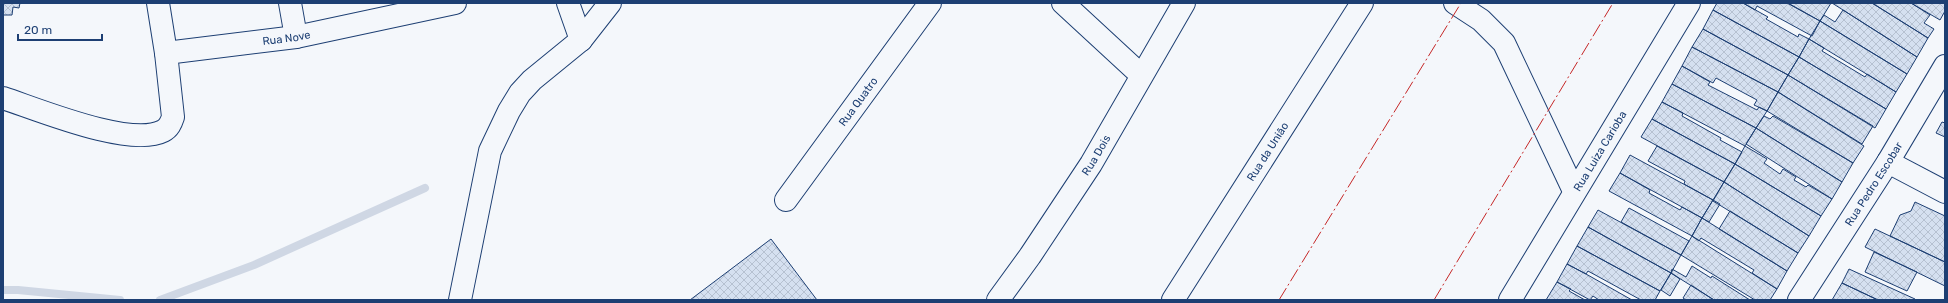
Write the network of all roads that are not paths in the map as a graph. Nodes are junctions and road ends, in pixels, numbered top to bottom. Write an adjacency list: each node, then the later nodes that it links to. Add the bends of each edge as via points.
1 (158, 3): 14 (street)
2 (290, 3): 12 (street)
3 (455, 3): 12 (street, Rua Nove)
4 (568, 3): 13 (street)
5 (610, 3): 13 (street)
6 (930, 3): 21 (street, Rua Quatro)
7 (1063, 3): 16 (street)
8 (1184, 3): 16 (street, Rua Dois)
9 (1362, 3): 24 (street, Rua da União)
10 (1455, 3): 19 (street, via 1481,20 1504,43)
11 (1689, 3): 19 (street, Rua Luiza Carioba)
12 (296, 37): 14 (street, Rua Nove)
13 (581, 40): 22 (street, via 520,93 490,151)
14 (166, 53): 17 (street, via 174,117 171,125 155,134 110,132 56,117)
15 (1945, 66): 18 (street, Rua Pedro Escobar)
16 (1141, 75): 23 (street, Rua Dois, via 1091,164)
17 (3, 98)
18 (1888, 162): 20 (street); 26 (street, Rua Pedro Escobar)
19 (1574, 191): 25 (street, Rua Luiza Carioba)
20 (1945, 192)
21 (786, 200)
22 (460, 300)
23 (998, 300)
24 (1173, 300)
25 (1510, 300)
26 (1799, 300)

